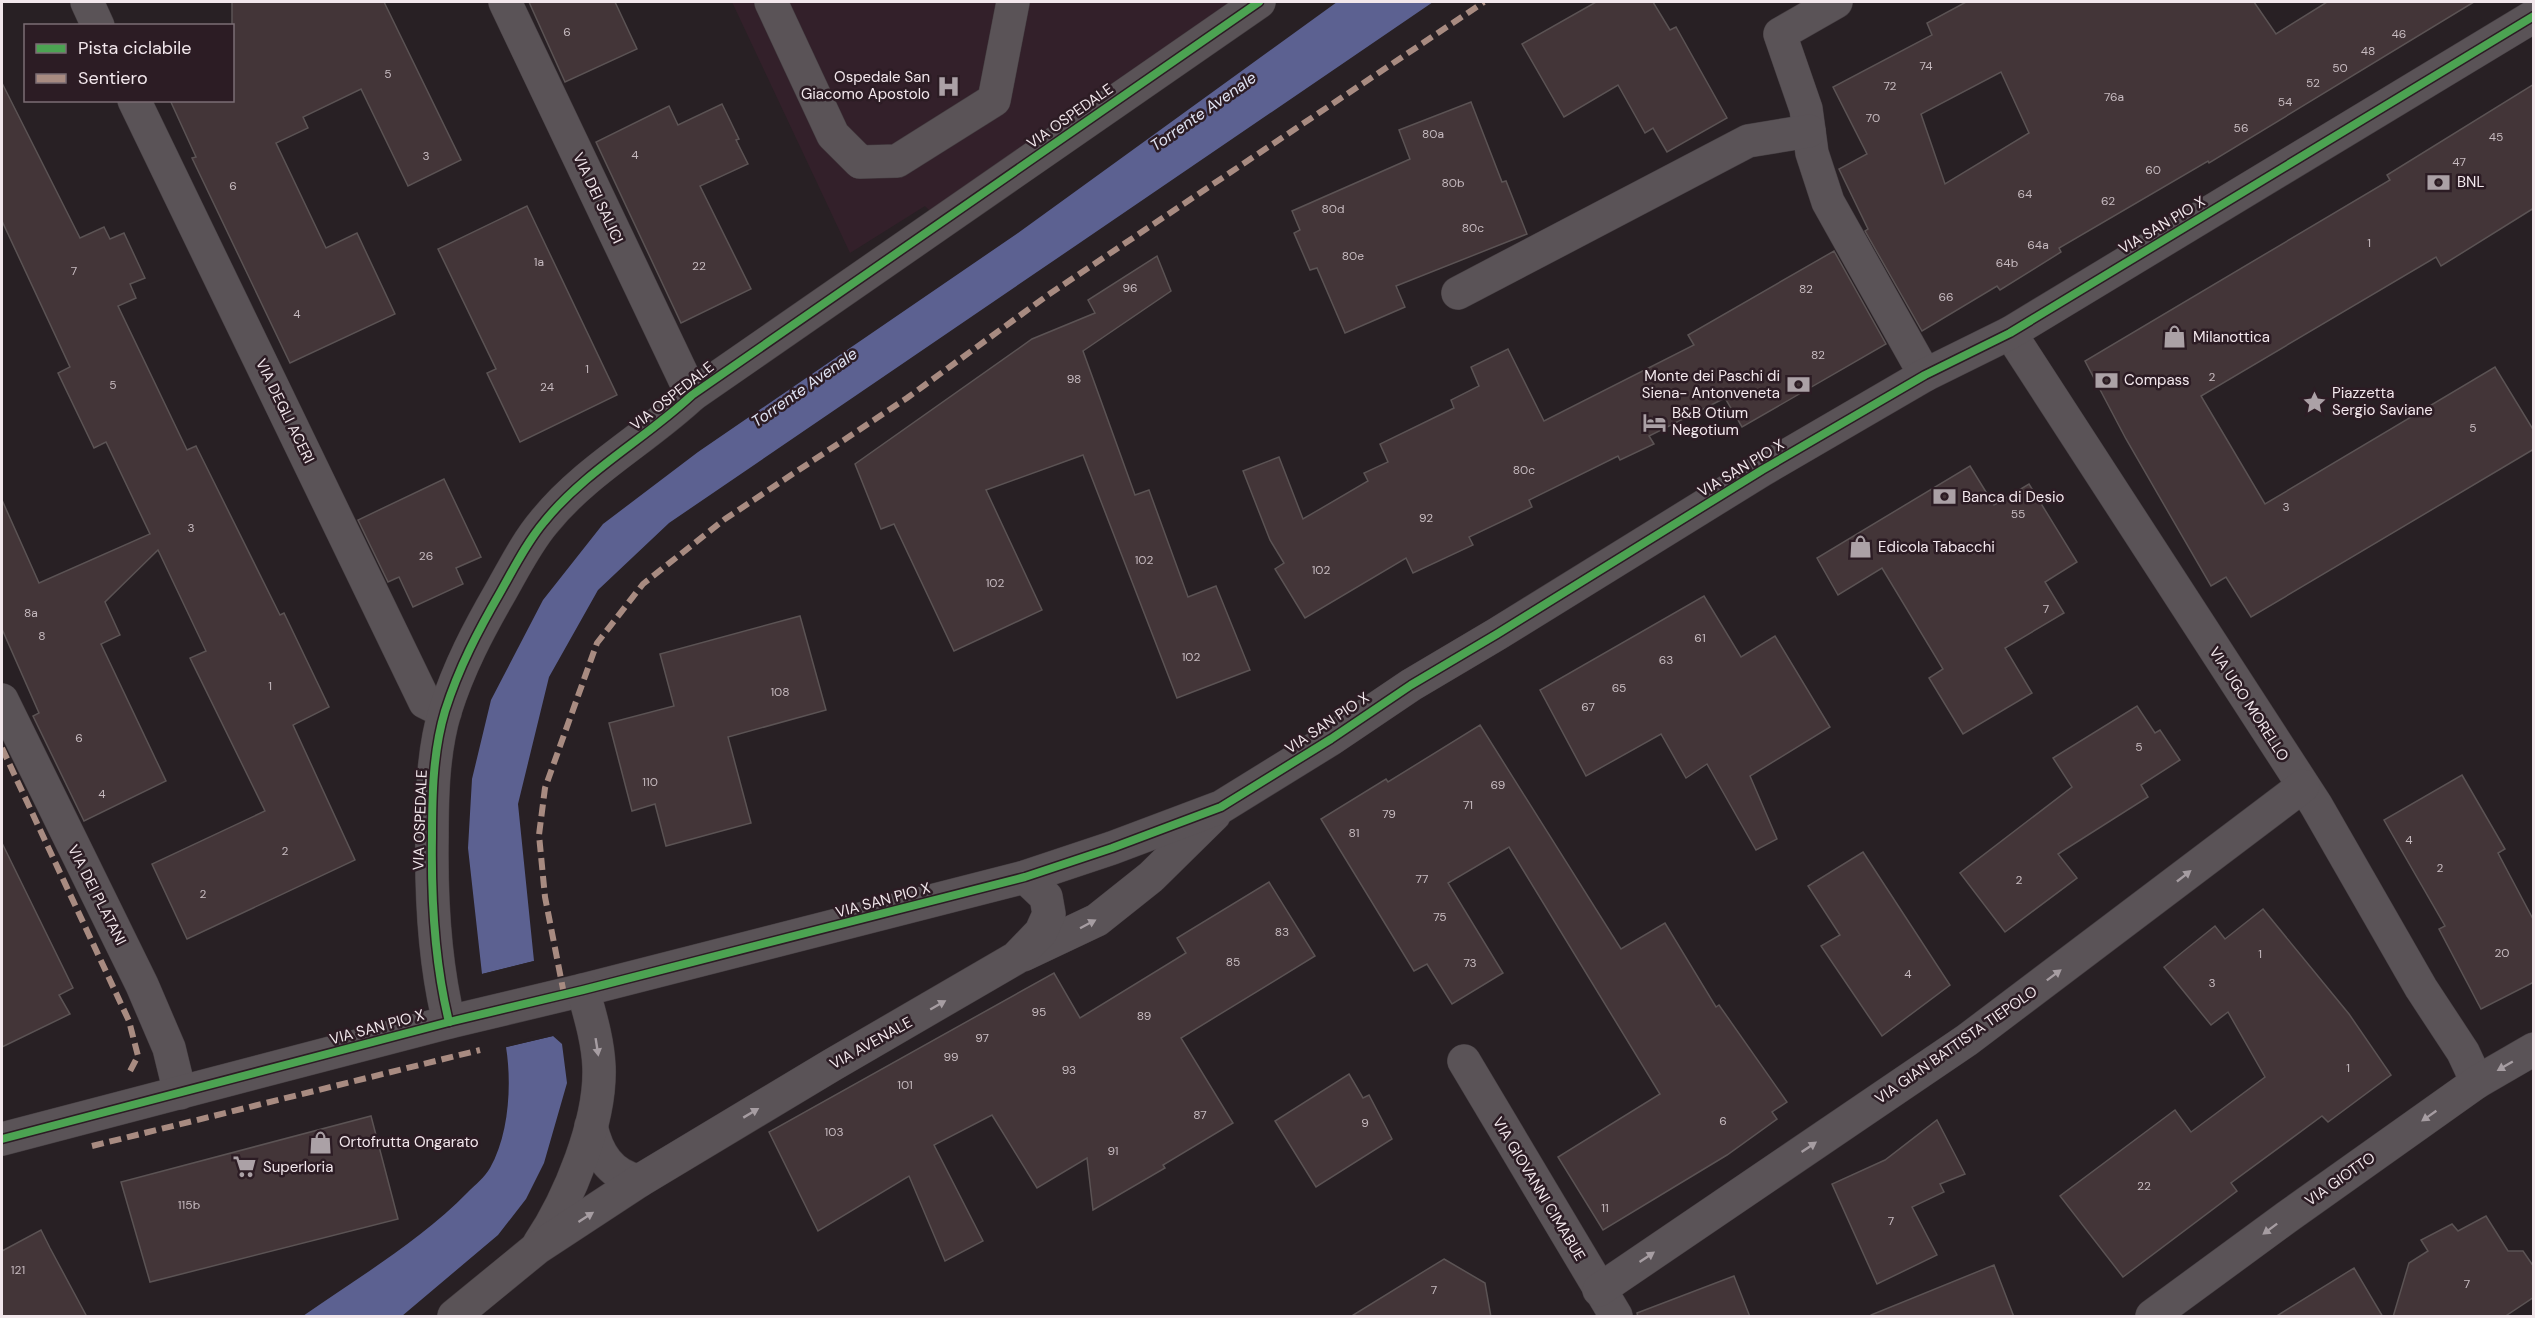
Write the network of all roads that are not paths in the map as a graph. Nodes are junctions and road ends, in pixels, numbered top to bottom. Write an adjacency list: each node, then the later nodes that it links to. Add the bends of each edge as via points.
1 (87, 2): 8 (street)
2 (505, 2): 14 (street, VIA DEI SALICI)
3 (771, 2): 4 (street, via 833,135 860,162 897,161 994,100)
4 (1013, 2)
5 (1259, 2): 14 (street, VIA OSPEDALE)
6 (1836, 2): 10 (street, via 1780,34 1806,109)
7 (2534, 16): 12 (street, VIA SAN PIO X)
8 (97, 24)
9 (136, 102): 16 (street, VIA DEGLI ACERI, via 425,702)
10 (1809, 131): 11 (street, via 1748,141); 13 (street, via 1828,202)
11 (1458, 293)
12 (2010, 333): 13 (street, VIA SAN PIO X); 17 (street, VIA UGO MORELLO)
13 (1925, 375): 18 (street, VIA SAN PIO X, via 1411,685)
14 (692, 394): 16 (street, VIA OSPEDALE, via 667,418 587,478 543,522 466,652)
15 (2, 700): 26 (street, VIA DEI PLATANI, via 142,985 169,1048)
16 (445, 712): 22 (street, VIA OSPEDALE, via 435,760 431,896 439,981)
17 (2303, 786): 25 (street, VIA UGO MORELLO, via 2421,988 2463,1052); 31 (street, VIA GIAN BATTISTA TIEPOLO, one-way to 17, via 1967,1040)
18 (1221, 807): 19 (street, VIA SAN PIO X); 20 (street, one-way to 18, via 1097,920 1151,877)
19 (1025, 877): 20 (street, VIA AVENALE, via 1046,897 1049,914 1041,932); 21 (street, VIA SAN PIO X)
20 (1016, 958): 29 (street, VIA AVENALE, one-way to 20)
21 (583, 990): 22 (street, VIA SAN PIO X); 27 (street, VIA AVENALE, one-way to 27, via 599,1068)
22 (449, 1022): 26 (street, VIA SAN PIO X)
23 (2534, 1049): 25 (street, VIA GIOTTO, one-way to 25)
24 (1464, 1061): 31 (street, VIA GIOVANNI CIMABUE)
25 (2477, 1082): 33 (street, VIA GIOTTO, one-way to 33)
26 (180, 1093): 28 (street, VIA SAN PIO X)
27 (591, 1126): 29 (street, VIA AVENALE, via 606,1163); 30 (street, VIA AVENALE, via 559,1212)
28 (2, 1139)
29 (639, 1181): 30 (street, VIA AVENALE, one-way to 29)
30 (537, 1248): 32 (street, VIA AVENALE)
31 (1607, 1303)
32 (454, 1317)
33 (2152, 1317)

